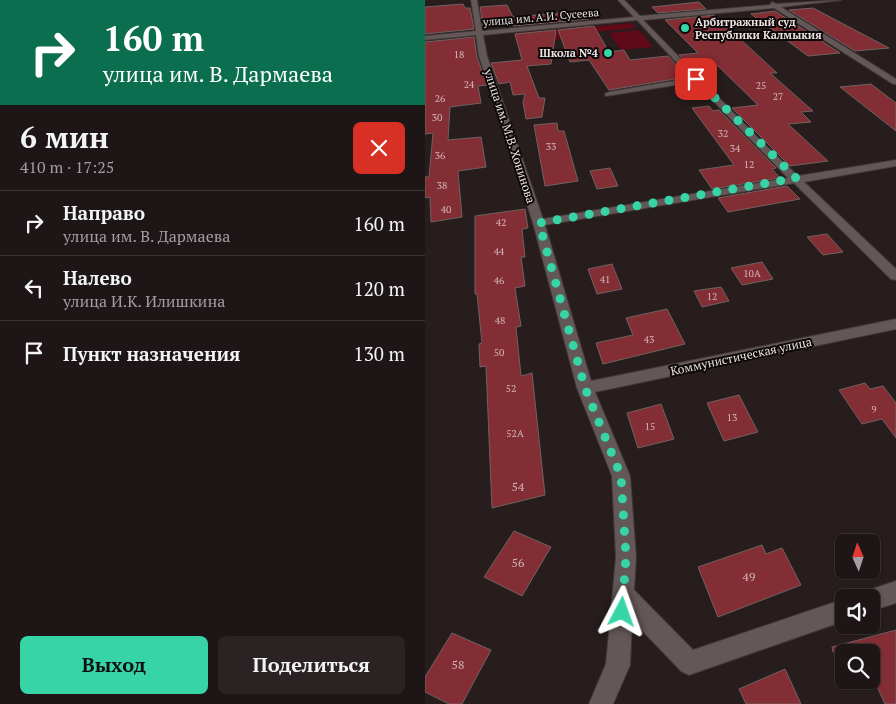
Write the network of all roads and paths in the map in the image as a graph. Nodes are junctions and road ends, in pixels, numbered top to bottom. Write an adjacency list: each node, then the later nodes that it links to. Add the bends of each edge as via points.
1 (474, 0): 7 (street, улица им. М.В. Хонинова)
2 (621, 0): 6 (street)
3 (767, 0): 5 (street)
4 (838, 0): 5 (street, улица им. А.И. Сусеева)
5 (775, 6): 6 (street, улица им. А.И. Сусеева); 10 (street)
6 (640, 18): 7 (street, улица им. А.И. Сусеева); 9 (street)
7 (481, 33): 8 (street, улица им. А.И. Сусеева); 14 (street, улица им. М.В. Хонинова, via 483,56)
8 (425, 38)
9 (696, 79): 11 (street); 13 (street)
10 (896, 82)
11 (609, 94)
12 (896, 163): 13 (street)
13 (796, 178): 14 (street); 15 (street)
14 (539, 223): 17 (street, улица им. М.В. Хонинова)
15 (896, 276)
16 (896, 324): 17 (street, Коммунистическая улица)
17 (585, 388): 19 (street, улица им. М.В. Хонинова, via 621,476 626,557)
18 (896, 592): 20 (street)
19 (624, 595): 21 (street, via 689,663); 22 (street, улица им. М.В. Хонинова, via 618,665)
20 (880, 597)
21 (835, 613)
22 (601, 704)

